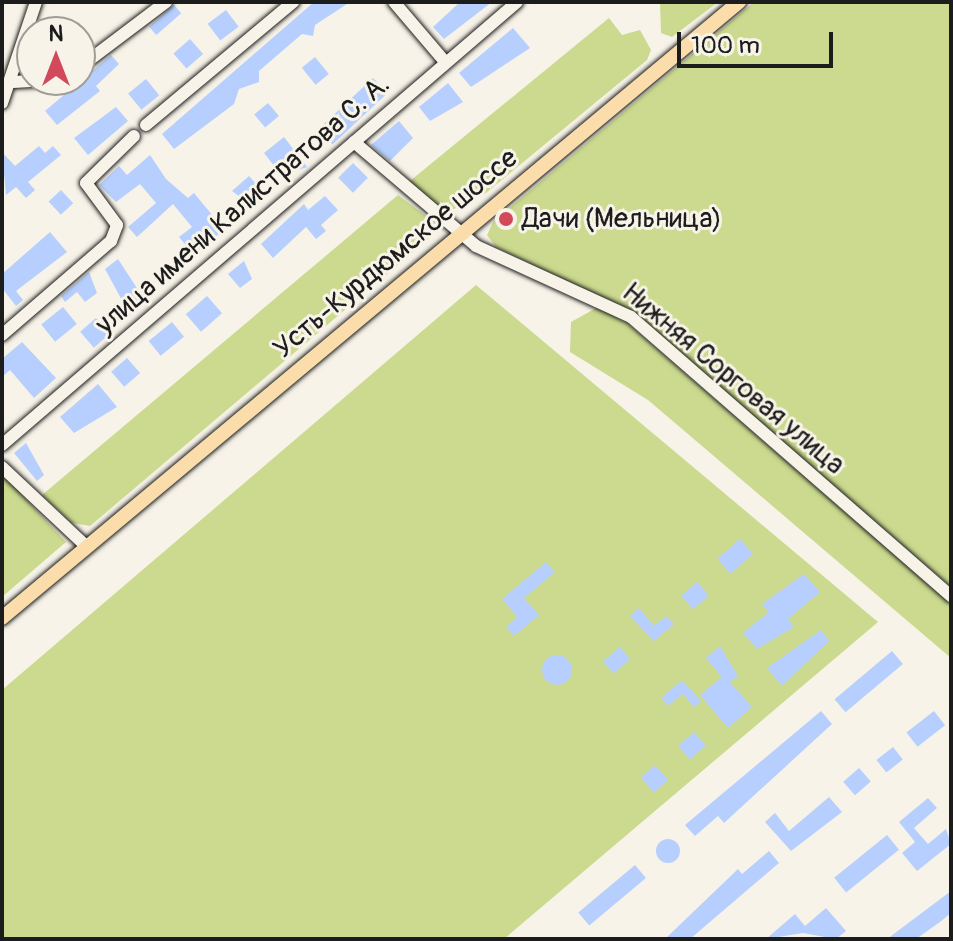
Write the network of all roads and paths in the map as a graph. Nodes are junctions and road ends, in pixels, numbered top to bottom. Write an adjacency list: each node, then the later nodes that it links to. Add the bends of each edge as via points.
1 (36, 2): 9 (street)
2 (166, 2): 7 (street)
3 (293, 2): 12 (street)
4 (394, 2): 8 (street)
5 (517, 2): 8 (street, улица имени Калистратова С. А.)
6 (739, 2): 15 (main road, Усть-Курдюмское шоссе)
7 (96, 55)
8 (445, 62): 14 (street, улица имени Калистратова С. А.)
9 (13, 82): 10 (street); 11 (street)
10 (16, 82)
11 (2, 103)
12 (146, 125)
13 (134, 136): 16 (street, via 86,183 117,225 111,241)
14 (354, 142): 15 (street, Нижняя Сорговая улица); 17 (street, улица имени Калистратова С. А.)
15 (461, 235): 19 (main road, Усть-Курдюмское шоссе); 20 (street, Нижняя Сорговая улица, via 631,317)
16 (2, 335)
17 (2, 445)
18 (2, 467): 19 (street)
19 (87, 547): 21 (main road, Усть-Курдюмское шоссе)
20 (951, 596)
21 (2, 618)

